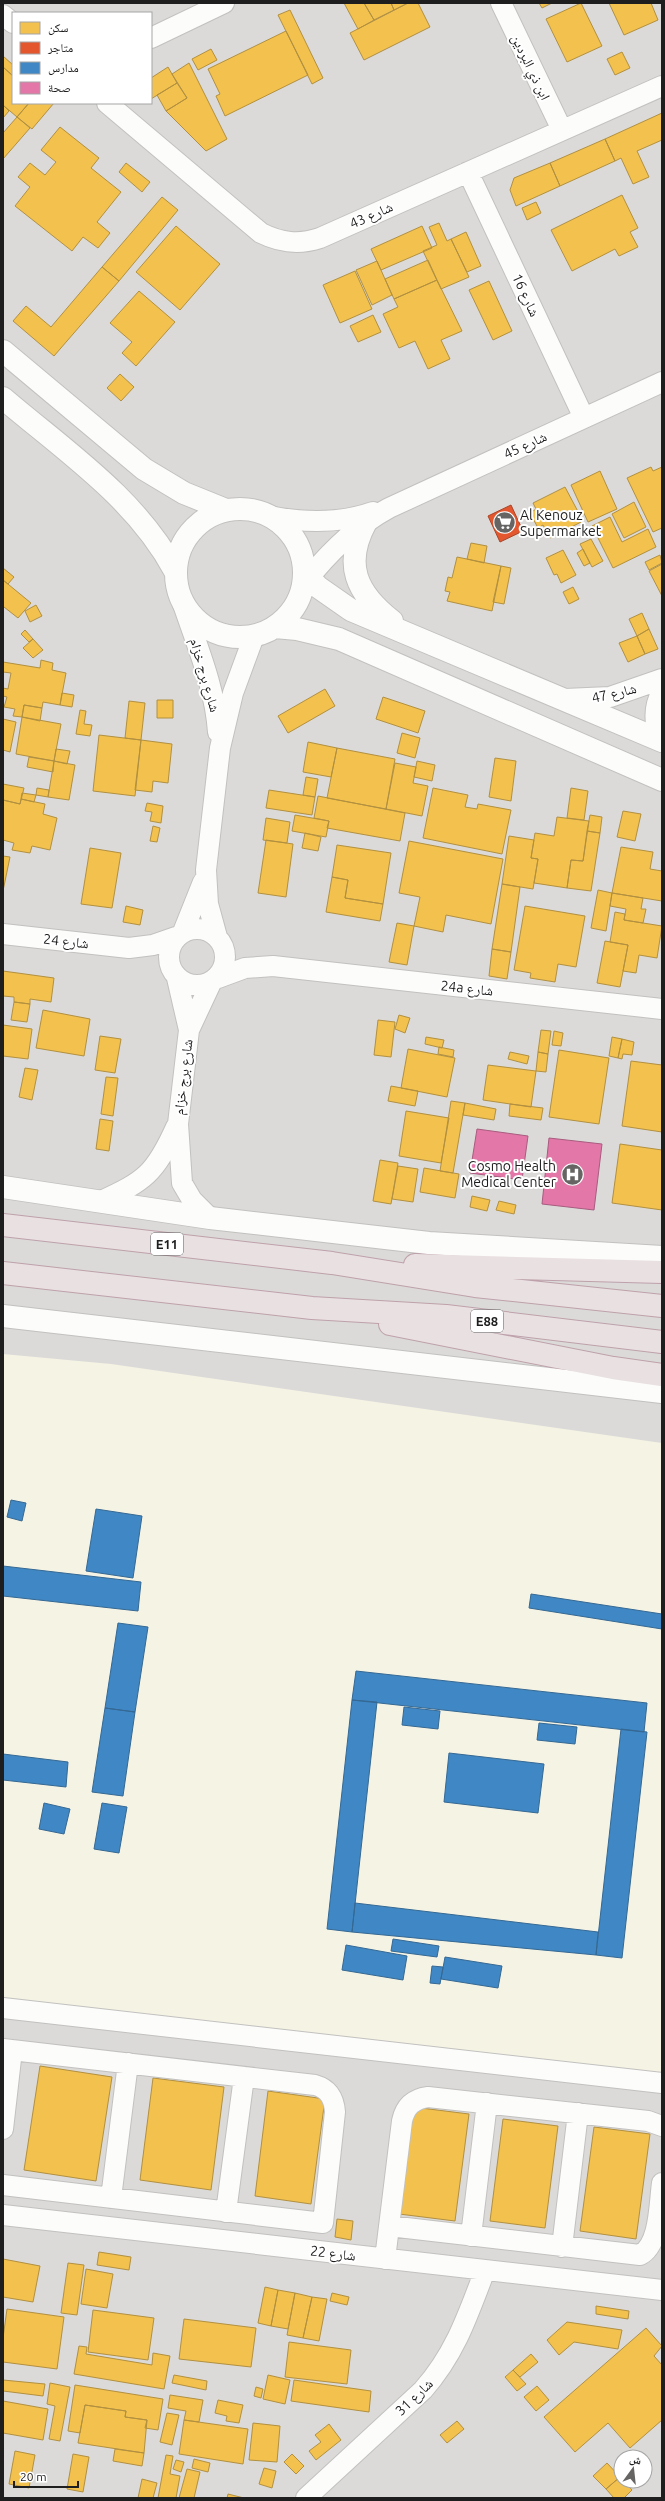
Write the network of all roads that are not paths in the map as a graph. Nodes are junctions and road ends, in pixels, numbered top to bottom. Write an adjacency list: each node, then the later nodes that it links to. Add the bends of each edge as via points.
1 (224, 3): 5 (street)
2 (501, 3): 8 (street, ابن ذي البردين)
3 (3, 15): 4 (street)
4 (12, 22)
5 (152, 38)
6 (662, 86): 8 (street, شارع 43)
7 (108, 104): 9 (street, شارع 43, via 252,225 272,238 284,241 296,243 320,238)
8 (562, 130): 9 (street, شارع 43)
9 (468, 172): 13 (street, شارع 16)
10 (3, 351): 15 (street, via 144,469 184,493)
11 (662, 382): 13 (street, شارع 45)
12 (3, 398): 18 (street, via 122,500 152,533)
13 (584, 418): 14 (street, شارع 45)
14 (389, 508): 16 (street, شارع 45, via 330,521); 17 (street, شارع 45)
15 (226, 510): 16 (street, via 248,509); 18 (street, via 210,516 196,526 185,539 178,554)
16 (269, 516): 19 (street, via 285,528 297,544)
17 (366, 522): 19 (street, شارع 45); 23 (street, via 359,534 355,554 356,576 361,588 378,610)
18 (175, 571): 20 (street, via 177,588)
19 (306, 578): 21 (street, via 294,609); 23 (street, via 351,610)
20 (183, 604): 22 (street, via 191,615 213,632 227,636); 28 (street, شارع برج خزام, via 209,679 217,713)
21 (275, 627): 22 (street); 29 (street, via 297,628 339,639)
22 (254, 636): 28 (street, شارع برج خزام, via 233,692)
23 (411, 636): 26 (street)
24 (662, 679): 26 (street, شارع 47, via 610,697)
25 (662, 692): 27 (street, شارع 47, via 655,708 655,719)
26 (565, 699): 27 (street)
27 (661, 740)
28 (220, 748): 30 (street, شارع برج خزام)
29 (662, 780)
30 (206, 870): 32 (street, شارع برج خزام, via 196,902); 33 (street, شارع برج خزام, via 208,904)
31 (3, 934): 34 (street, شارع 24)
32 (180, 935): 33 (street, via 201,929); 34 (street, شارع 24, via 153,945); 36 (street, via 168,954)
33 (219, 940): 35 (street, 24a شارع); 37 (street, via 225,961)
34 (129, 948): 36 (street, شارع 24, via 151,958)
35 (273, 966): 37 (street, 24a شارع, via 245,968); 38 (street, 24a شارع)
36 (175, 975): 37 (street, via 193,986); 39 (street, شارع برج خزام)
37 (214, 980): 39 (street, شارع برج خزام)
38 (662, 1009)
39 (189, 1030): 40 (street, شارع برج خزام)
40 (178, 1124): 42 (street, شارع برج خزام, via 162,1156 147,1177 136,1185); 43 (street, شارع برج خزام, via 182,1183 192,1200)
41 (3, 1187): 42 (street)
42 (99, 1202): 43 (street)
43 (210, 1218): 45 (street, via 429,1243)
44 (3, 1225): 46 (highway, E11)
45 (662, 1257)
46 (332, 1263): 47 (highway); 49 (highway, via 475,1286)
47 (662, 1272)
48 (3, 1273): 50 (highway)
49 (662, 1306)
50 (312, 1308): 52 (highway, E88, via 439,1316); 53 (highway, via 613,1368)
51 (3, 1316): 54 (street)
52 (662, 1342)
53 (662, 1375)
54 (662, 1392)
55 (3, 2008): 59 (street)
56 (7, 2050): 57 (street); 63 (street)
57 (128, 2063): 58 (street); 66 (street)
58 (244, 2077): 67 (street); 69 (street, via 315,2085 322,2087 332,2097 335,2112)
59 (662, 2083)
60 (487, 2104): 61 (street); 70 (street, via 428,2097 409,2105 402,2121); 71 (street)
61 (578, 2113): 62 (street, via 648,2121); 72 (street)
62 (662, 2126)
63 (3, 2129)
64 (662, 2183): 72 (street, via 654,2240 647,2252 633,2256)
65 (3, 2185): 66 (street)
66 (111, 2198): 67 (street)
67 (226, 2212): 69 (street)
68 (3, 2215): 73 (street, شارع 22)
69 (323, 2223): 73 (street)
70 (389, 2226): 71 (street); 74 (street)
71 (471, 2236): 72 (street)
72 (562, 2247)
73 (320, 2251): 74 (street, شارع 22)
74 (385, 2259): 75 (street, شارع 22)
75 (485, 2270): 76 (street, شارع 22); 77 (street, شارع 31, via 461,2334 438,2374)
76 (662, 2290)
77 (306, 2498)

